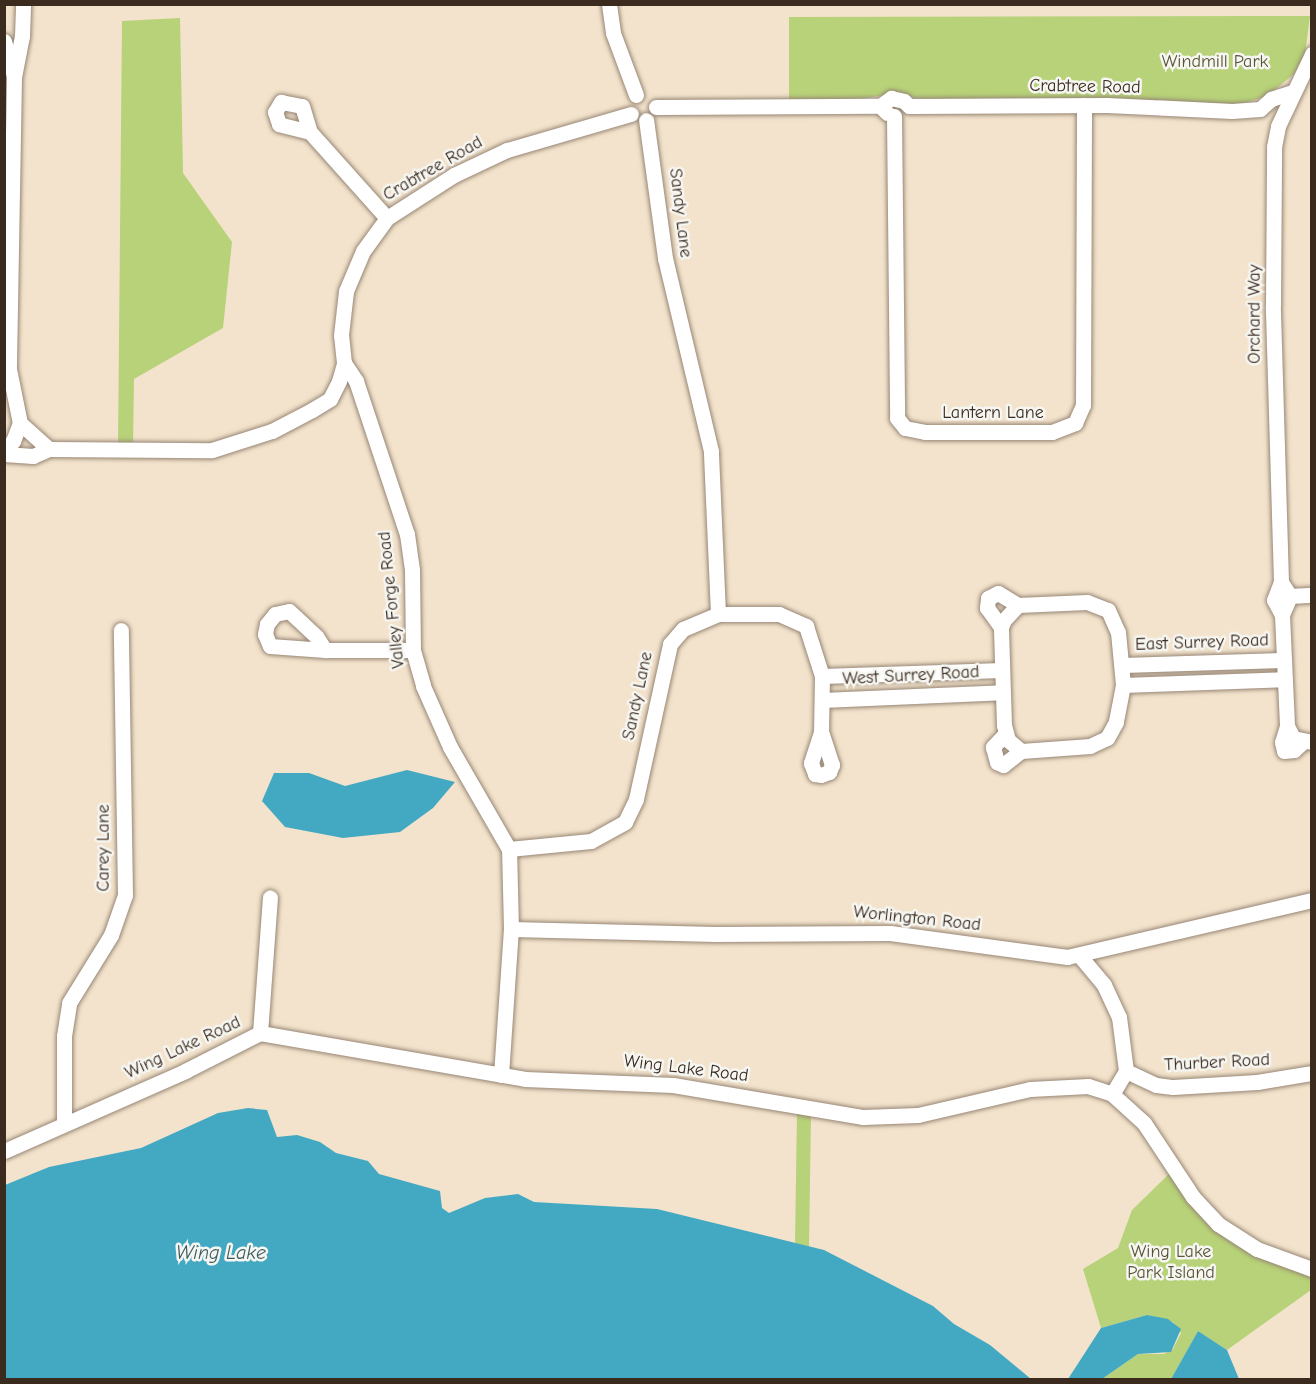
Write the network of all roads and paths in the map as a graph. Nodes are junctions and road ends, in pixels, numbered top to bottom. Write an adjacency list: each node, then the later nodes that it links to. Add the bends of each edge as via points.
1 (23, 4): 5 (street)
2 (609, 4): 7 (street, via 613,33)
3 (4, 41): 5 (street)
4 (1311, 54): 6 (street, Orchard Way)
5 (14, 77): 18 (street)
6 (1293, 93): 12 (street, Crabtree Road, via 1271,99); 16 (street, Orchard Way)
7 (636, 95): 9 (street, via 649,95); 13 (street, via 629,103)
8 (1084, 105): 11 (street, Crabtree Road); 12 (street, Crabtree Road, via 1215,111); 14 (street, Lantern Lane, via 1083,405 1079,427 1052,432 897,429)
9 (656, 106): 10 (street, Crabtree Road); 15 (street)
10 (880, 106): 11 (street, Crabtree Road, via 891,98); 14 (street)
11 (909, 106): 14 (street, via 905,113)
12 (1260, 109): 16 (street)
13 (631, 114): 15 (street); 19 (street, Crabtree Road, via 507,150 454,175)
14 (894, 116)
15 (646, 120): 30 (street, Sandy Lane, via 665,258 711,451)
16 (1278, 126): 26 (street, Orchard Way, via 1272,174)
17 (310, 132): 19 (street)
18 (9, 174): 23 (street, via 8,352)
19 (387, 218): 20 (street, Crabtree Road, via 363,251 346,291)
20 (344, 363): 21 (street, Crabtree Road); 22 (street, Valley Forge Road)
21 (330, 399): 22 (street, via 342,397); 24 (street, via 272,431 212,450)
22 (363, 404): 35 (street, Valley Forge Road, via 408,534)
23 (20, 423): 24 (street); 25 (street)
24 (49, 449): 25 (street, via 33,456)
25 (4, 452)
26 (1281, 582): 28 (street); 31 (street, Orchard Way, via 1274,600)
27 (1311, 595): 28 (street)
28 (1290, 596): 31 (street, Orchard Way)
29 (1018, 606): 32 (street); 32 (street, East Surrey Road, via 998,593 988,597 987,608); 37 (street, East Surrey Road, via 1087,602 1102,605 1116,624)
30 (718, 615): 38 (street, via 779,614 806,626); 46 (street, Sandy Lane, via 694,622 670,644 636,799 625,822 591,841)
31 (1282, 615): 36 (street, Orchard Way)
32 (1001, 627): 40 (street, East Surrey Road)
33 (121, 630): 56 (street, Carey Lane, via 125,895 111,935 75,988 67,1011)
34 (325, 650): 35 (street)
35 (413, 650): 46 (street, Valley Forge Road, via 439,725)
36 (1282, 660): 37 (street, East Surrey Road); 39 (street, Orchard Way)
37 (1123, 675): 39 (street); 45 (street, West Surrey Road, via 1116,722 1100,743 1069,750)
38 (822, 676): 40 (street); 41 (street)
39 (1283, 679): 44 (street, Orchard Way)
40 (1002, 681): 41 (street, West Surrey Road); 43 (street, West Surrey Road)
41 (822, 700): 42 (street)
42 (821, 732)
43 (1005, 734): 45 (street); 45 (street, West Surrey Road, via 993,747 997,762 1004,765)
44 (1296, 740)
45 (1021, 752)
46 (509, 849): 49 (street)
47 (270, 897): 51 (street)
48 (1311, 900): 50 (street, Worlington Road)
49 (511, 929): 50 (street, Worlington Road, via 890,933 955,939 1042,956); 54 (street)
50 (1079, 955): 52 (street, via 1116,1008)
51 (260, 1034): 54 (street, Wing Lake Road); 56 (street, Wing Lake Road, via 185,1071)
52 (1126, 1071): 53 (street, Thurber Road, via 1156,1085 1173,1087 1257,1082); 55 (street)
53 (1311, 1073)
54 (501, 1075): 55 (street, Wing Lake Road, via 549,1081 673,1084 877,1118 932,1113 1047,1086 1088,1086)
55 (1112, 1094): 58 (street, Wing Lake Road, via 1144,1123 1193,1197 1218,1224 1257,1249)
56 (64, 1122): 57 (street, Wing Lake Road)
57 (4, 1151)
58 (1309, 1264)

